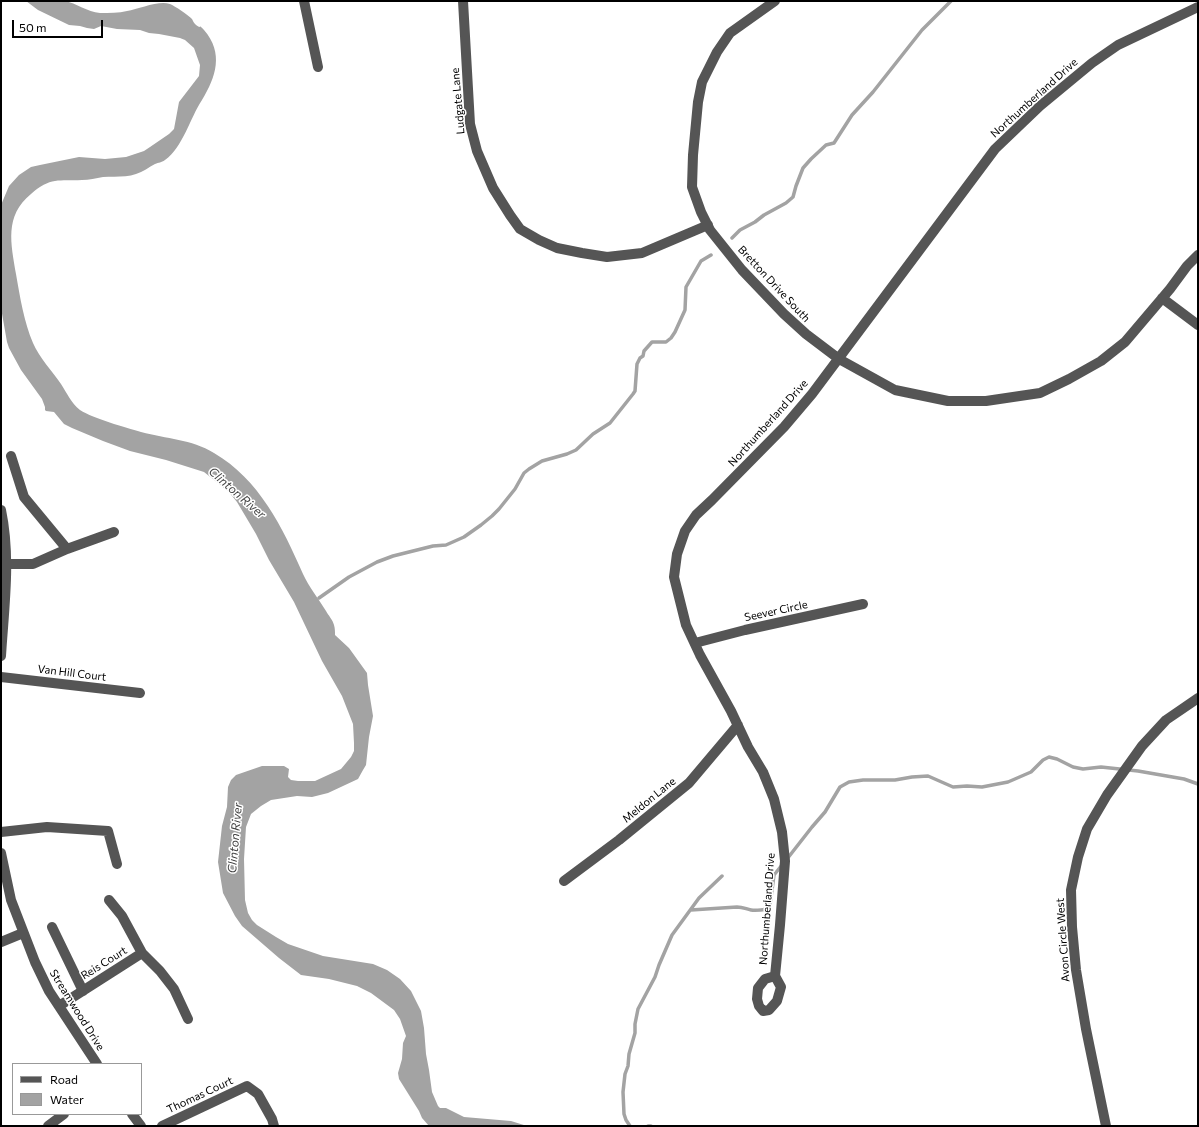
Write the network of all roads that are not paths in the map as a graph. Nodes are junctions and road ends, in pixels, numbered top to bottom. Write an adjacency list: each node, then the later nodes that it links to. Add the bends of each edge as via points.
1 (304, 1): 5 (street)
2 (463, 1): 6 (street, Ludgate Lane, via 470,124 477,151 492,188 520,229 557,248 607,256 642,253)
3 (776, 1): 6 (street, Bretton Drive South, via 730,33 702,82 698,102 692,187)
4 (1198, 7): 10 (street, Northumberland Drive, via 1118,45 1092,63 1040,106 994,150)
5 (318, 67)
6 (708, 225): 10 (street, Bretton Drive South, via 742,270 784,314)
7 (1198, 254): 8 (street, Bretton Drive South)
8 (1162, 298): 9 (street); 10 (street, Bretton Drive South, via 1125,342 1101,361 1040,393 986,401 948,401 895,390)
9 (1198, 325)
10 (839, 358): 18 (street, Northumberland Drive, via 784,427 696,515 685,531 677,554 674,578 686,625)
11 (11, 456): 14 (street, via 24,497)
12 (1, 510): 15 (street)
13 (114, 532): 14 (street)
14 (67, 549): 15 (street, via 33,564)
15 (7, 564): 16 (street)
16 (3, 597): 19 (street)
17 (863, 604): 18 (street, Seever Circle)
18 (695, 643): 23 (street, Northumberland Drive)
19 (1, 656)
20 (1, 677): 21 (street, Van Hill Court)
21 (140, 693)
22 (1198, 698): 44 (street, Avon Circle West, via 1166,720 1142,746 1107,795 1087,829 1078,858 1072,890 1076,970)
23 (738, 725): 27 (street, Meldon Lane, via 689,783); 33 (street, Northumberland Drive, via 763,772 774,799 782,832 785,861)
24 (1, 832): 26 (street, via 47,827 108,831)
25 (1, 854): 30 (street, Streamwood Drive, via 11,900)
26 (117, 864)
27 (564, 881)
28 (109, 900): 32 (street, Reis Court, via 122,916)
29 (52, 927): 34 (street)
30 (23, 933): 31 (street); 35 (street, Streamwood Drive, via 49,991)
31 (1, 942)
32 (142, 953): 34 (street, Reis Court); 36 (street, Reis Court, via 174,989)
33 (775, 976)
34 (83, 991): 35 (street, Reis Court)
35 (59, 1006): 37 (street, Streamwood Drive)
36 (188, 1019)
37 (96, 1063)
38 (63, 1115): 40 (street)
39 (133, 1115): 41 (street)
40 (48, 1126)
41 (141, 1126)
42 (162, 1126): 43 (street, Thomas Court, via 247,1086 258,1094)
43 (274, 1126)
44 (1106, 1126)

